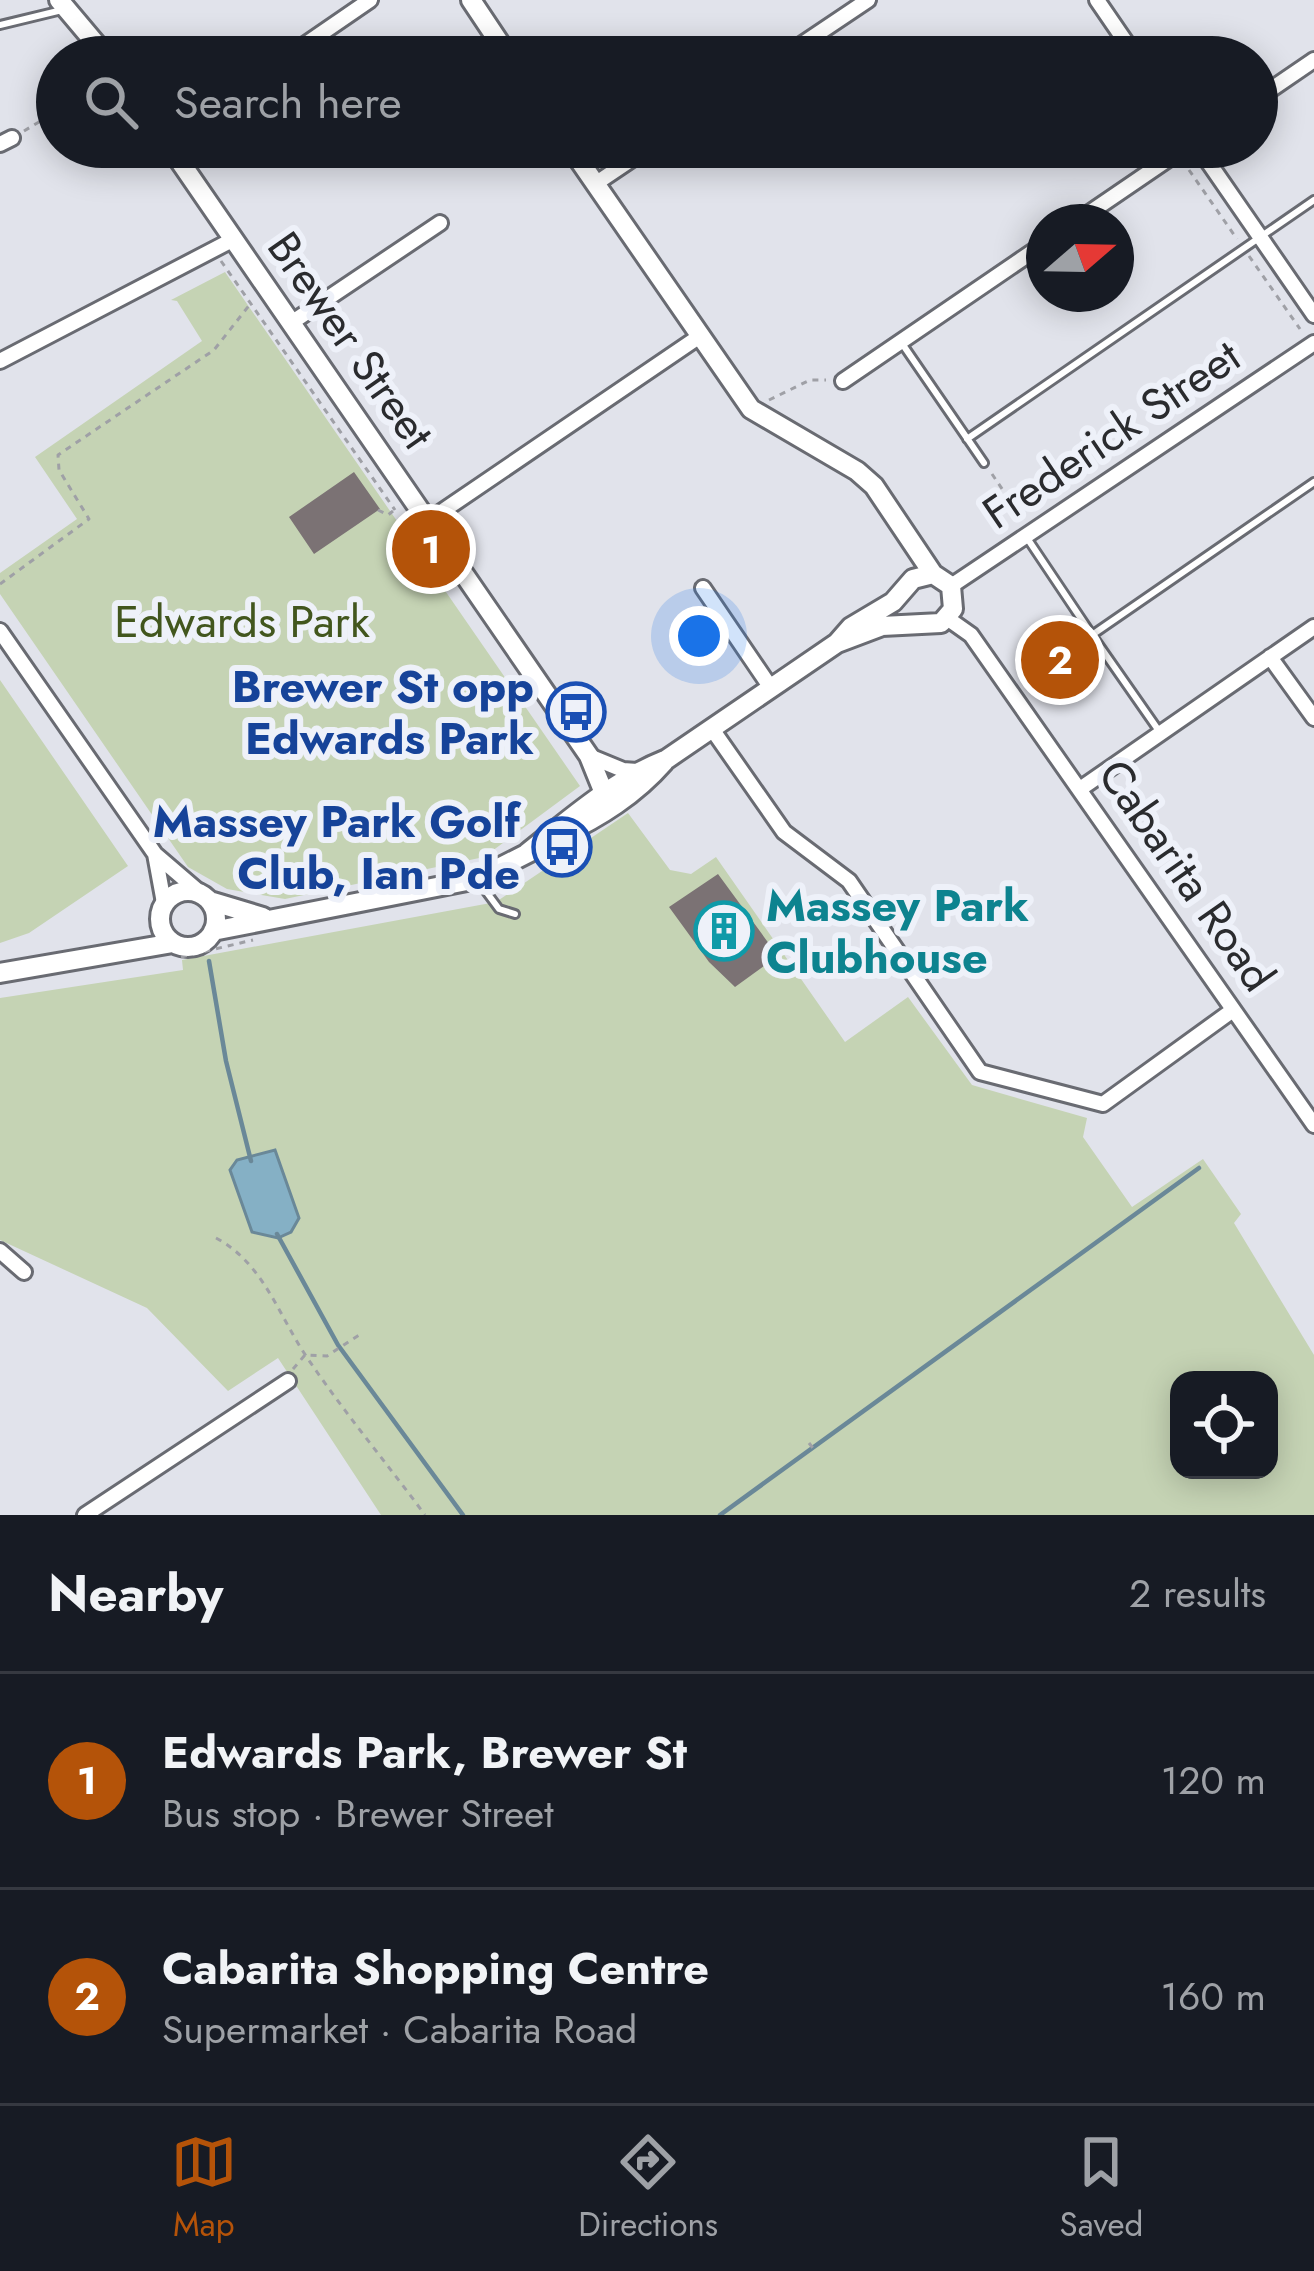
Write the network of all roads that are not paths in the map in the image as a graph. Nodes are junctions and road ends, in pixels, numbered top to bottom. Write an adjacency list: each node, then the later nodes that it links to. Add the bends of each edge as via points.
1 (370, 0): 8 (street)
2 (868, 0): 10 (street)
3 (1097, 0): 11 (street)
4 (473, 1): 9 (main road)
5 (62, 4): 6 (lane); 7 (main road)
6 (0, 26)
7 (89, 36)
8 (318, 36)
9 (496, 36)
10 (814, 36)
11 (1122, 36)
12 (1314, 60): 13 (street)
13 (1278, 85)
14 (185, 168): 24 (main road, Brewer Street)
15 (584, 168): 19 (main road)
16 (619, 168): 19 (street)
17 (1155, 168): 21 (street)
18 (1213, 168): 23 (street)
19 (595, 184): 28 (main road)
20 (1314, 200): 23 (lane)
21 (1102, 204)
22 (440, 223): 27 (street)
23 (1260, 236): 26 (street); 33 (lane)
24 (234, 239): 27 (main road, Brewer Street); 31 (street)
25 (1026, 256): 29 (street)
26 (1314, 315)
27 (292, 323): 36 (main road, Brewer Street)
28 (700, 336): 36 (street); 38 (main road, via 751,409 874,486)
29 (901, 342): 32 (street); 33 (lane)
30 (1314, 343): 37 (street, Frederick Street)
31 (0, 361)
32 (843, 381)
33 (967, 439): 34 (lane)
34 (984, 463)
35 (1314, 482): 46 (lane)
36 (428, 521): 53 (main road, Brewer Street)
37 (1027, 538): 39 (street, Frederick Street); 46 (lane)
38 (933, 574): 39 (main road); 41 (main road)
39 (951, 586): 42 (main road, via 955,603)
40 (703, 588): 49 (street)
41 (905, 591): 43 (main road, via 904,607); 47 (main road)
42 (947, 618): 43 (main road); 55 (street, Cabarita Road, via 971,635)
43 (921, 625): 47 (main road, via 882,626)
44 (1314, 627): 48 (street)
45 (0, 631): 56 (street)
46 (1092, 635): 52 (lane)
47 (837, 643): 49 (main road)
48 (1270, 657): 50 (street); 52 (street)
49 (771, 688): 51 (main road)
50 (1314, 718)
51 (712, 729): 54 (main road); 66 (street, via 784,832 849,881 980,1072 1102,1104)
52 (1161, 734): 55 (street)
53 (589, 757): 54 (main road, Brewer Street); 54 (street)
54 (621, 787): 57 (main road)
55 (1080, 789): 66 (street, Cabarita Road)
56 (155, 854): 58 (street); 59 (street)
57 (477, 879): 60 (lane, via 499,910); 61 (main road)
58 (207, 898): 59 (main road, via 187,890); 61 (main road); 62 (main road)
59 (162, 912): 63 (main road); 64 (main road)
60 (514, 914)
61 (267, 919): 62 (main road)
62 (213, 931): 64 (main road)
63 (119, 950): 64 (main road); 65 (main road)
64 (173, 951)
65 (0, 973)
66 (1233, 1010): 67 (street, Cabarita Road)
67 (1314, 1125)
68 (0, 1251): 69 (street)
69 (24, 1272)
70 (288, 1382): 71 (street)
71 (85, 1515)

